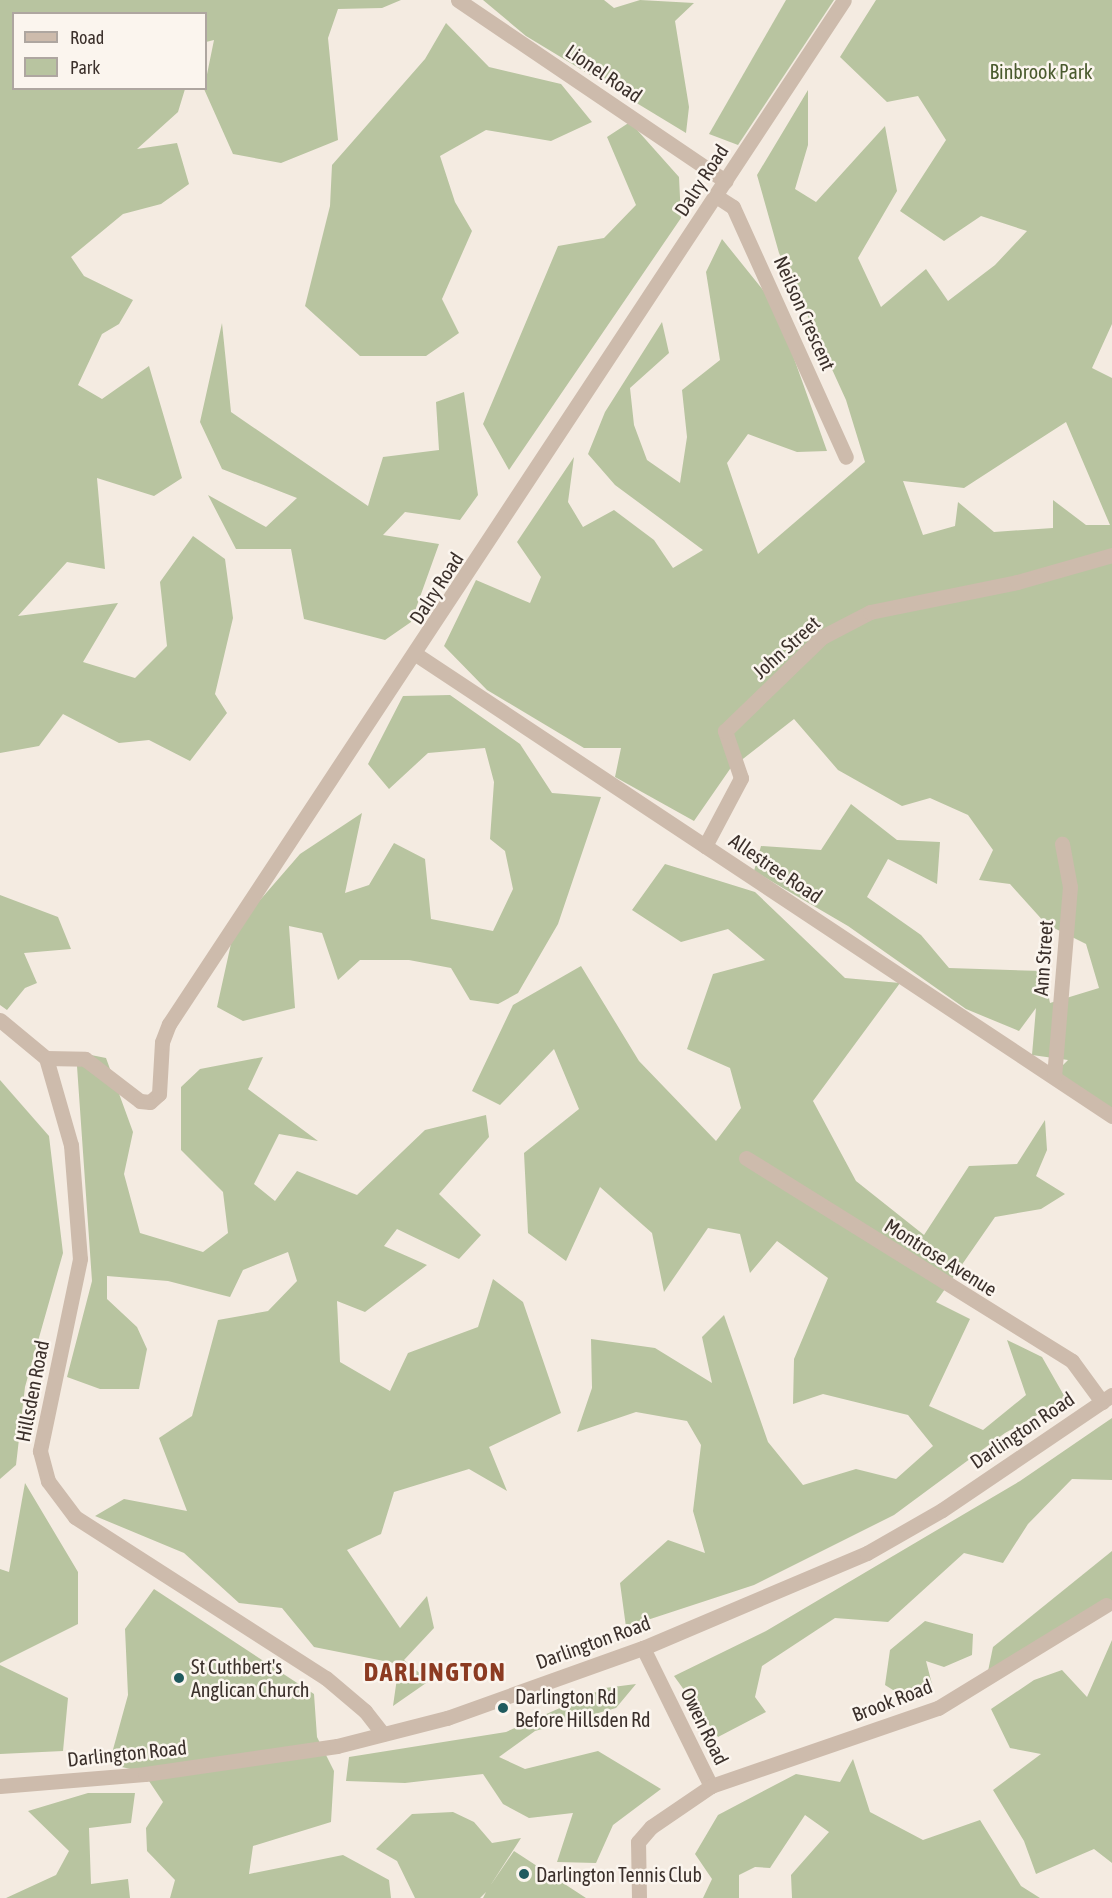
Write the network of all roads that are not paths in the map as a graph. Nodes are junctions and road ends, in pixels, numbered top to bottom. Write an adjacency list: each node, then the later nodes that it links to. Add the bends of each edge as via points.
1 (458, 0): 3 (street, Lionel Road)
2 (844, 0): 3 (street, Dalry Road)
3 (725, 181): 4 (street, Dalry Road)
4 (716, 196): 5 (street, Neilson Crescent, via 734,207); 7 (street, Dalry Road)
5 (846, 457)
6 (1112, 555): 9 (street, John Street, via 1017,582 870,612 822,637 725,731 741,778)
7 (417, 655): 9 (street, Allestree Road); 11 (street, Dalry Road, via 169,1024 162,1042 162,1084 155,1099 130,1095 85,1059)
8 (1062, 844): 12 (street, Ann Street, via 1070,887)
9 (705, 846): 12 (street, Allestree Road)
10 (0, 1020): 11 (street)
11 (46, 1058): 18 (street, Hillsden Road, via 69,1133 80,1259 40,1451 48,1481 75,1517 326,1678 365,1711)
12 (1054, 1077): 13 (street, Allestree Road)
13 (1112, 1116)
14 (746, 1158): 15 (street, Montrose Avenue, via 1072,1361)
15 (1107, 1398): 17 (street, Darlington Road, via 942,1510 867,1553)
16 (1106, 1605): 20 (street, Brook Road, via 938,1708)
17 (643, 1648): 18 (street, Darlington Road, via 447,1718); 20 (street, Owen Road)
18 (383, 1734): 19 (street, Darlington Road, via 145,1774)
19 (0, 1786)
20 (711, 1786): 21 (street, Owen Road, via 651,1827 638,1842)
21 (639, 1898)

